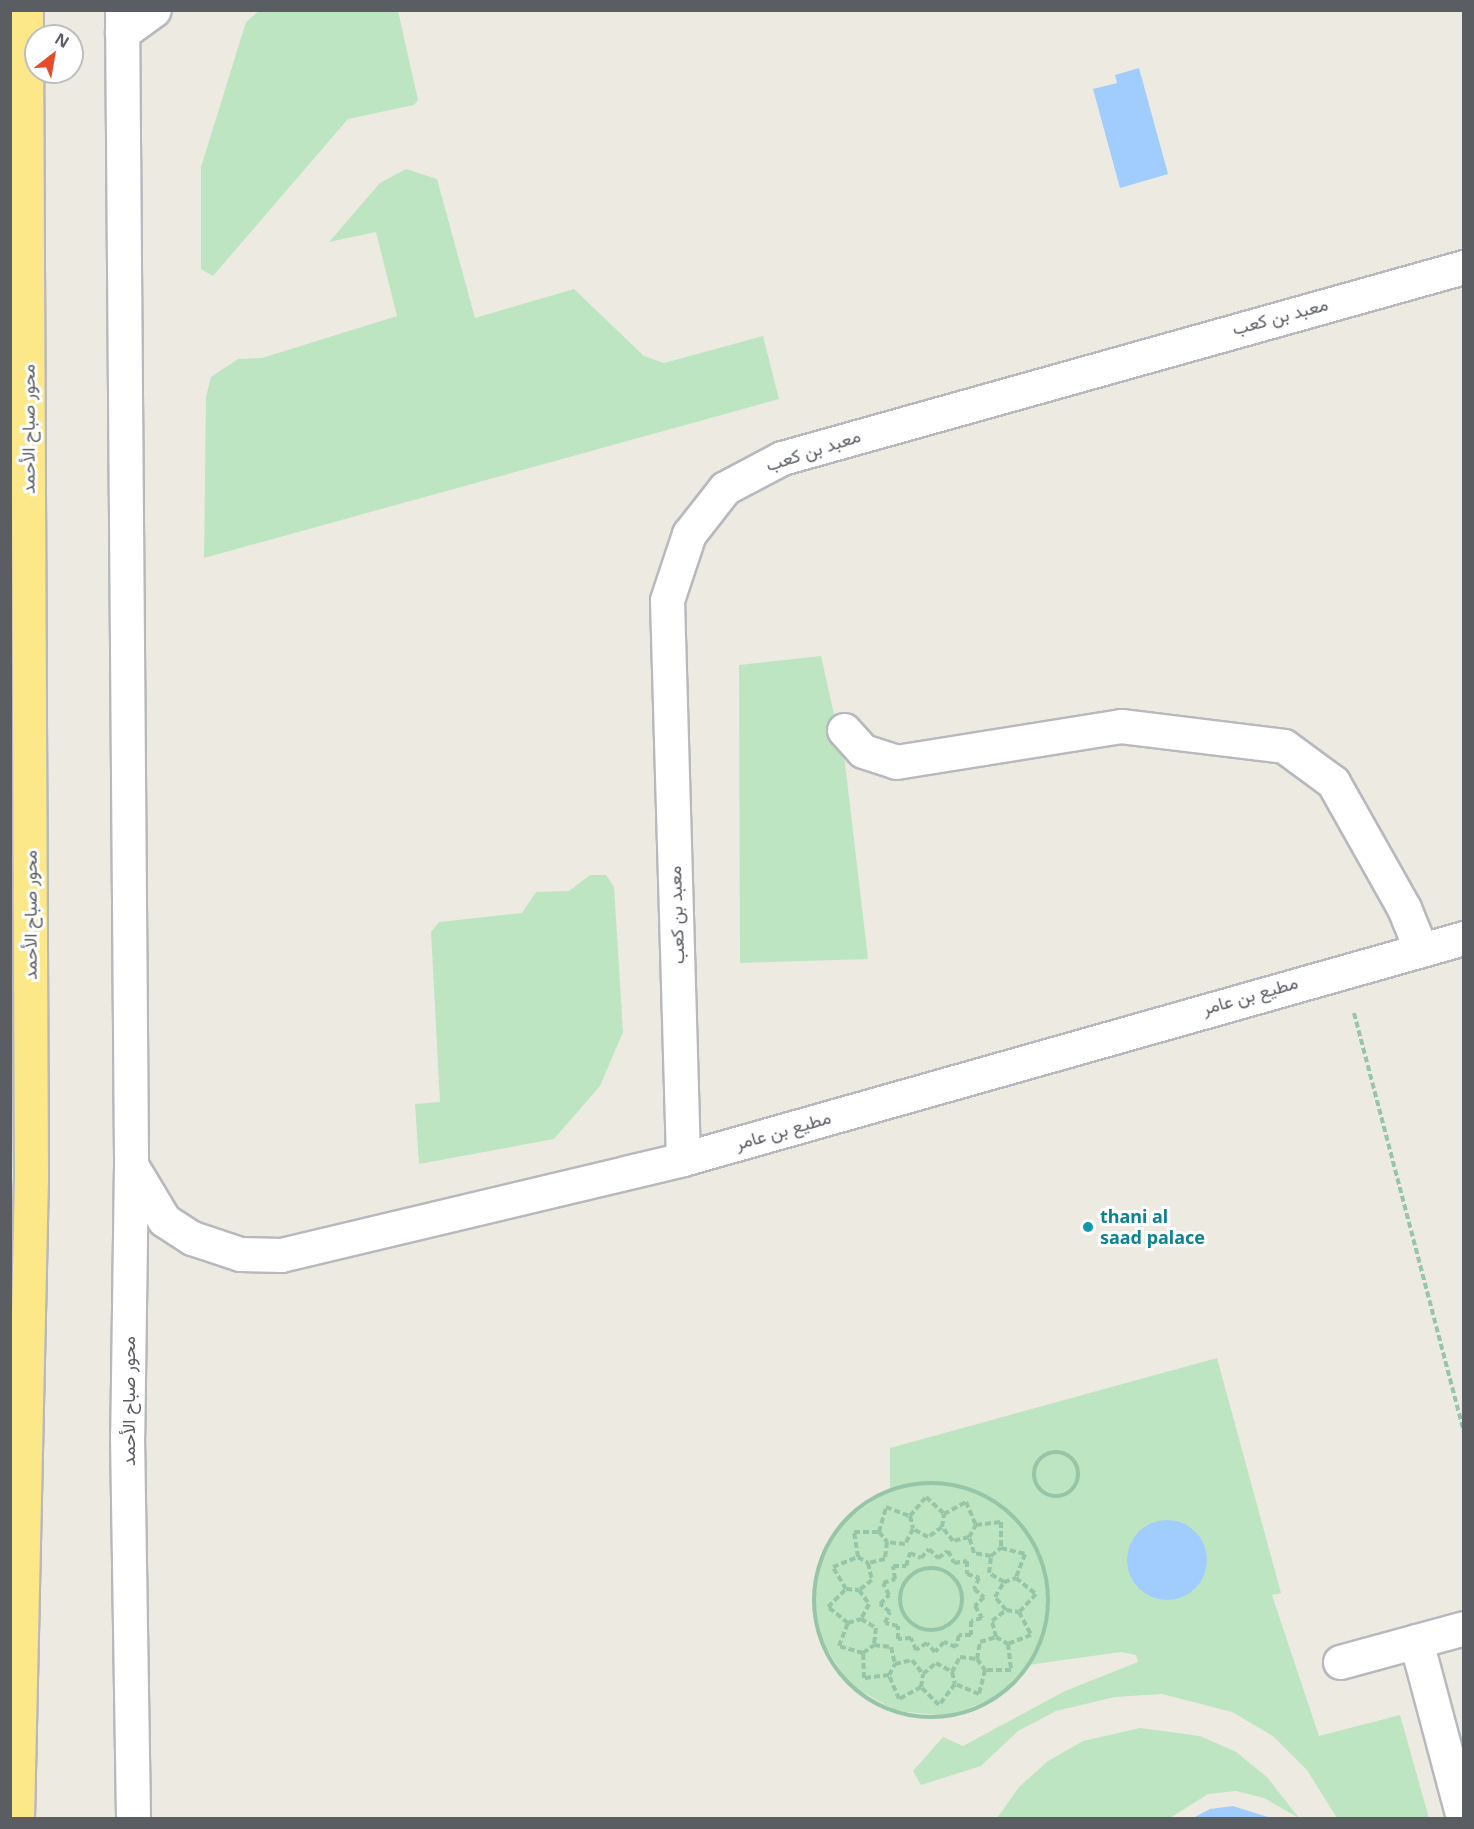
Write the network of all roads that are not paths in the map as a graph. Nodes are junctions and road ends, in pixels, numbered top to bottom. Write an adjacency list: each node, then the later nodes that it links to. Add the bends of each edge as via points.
1 (26, 10): 13 (highway, محور صباح الأحمد, via 31,1178)
2 (154, 10): 3 (street)
3 (122, 22): 9 (street, محور صباح الأحمد)
4 (1464, 267): 8 (street, معبد بن كعب, via 782,458 725,488 689,534 667,600)
5 (844, 730): 7 (street, via 863,751 896,762 1121,726 1284,746 1333,782 1404,908)
6 (1464, 938): 7 (street, مطيع بن عامر)
7 (1421, 950): 8 (street, مطيع بن عامر, via 1342,969)
8 (683, 1159): 9 (street, مطيع بن عامر, via 281,1255 240,1254 192,1238 164,1220)
9 (130, 1165): 14 (street, محور صباح الأحمد, via 127,1435)
10 (1464, 1628): 11 (street)
11 (1416, 1641): 12 (street); 15 (street)
12 (1340, 1662)
13 (17, 1818)
14 (133, 1818)
15 (1463, 1818)

